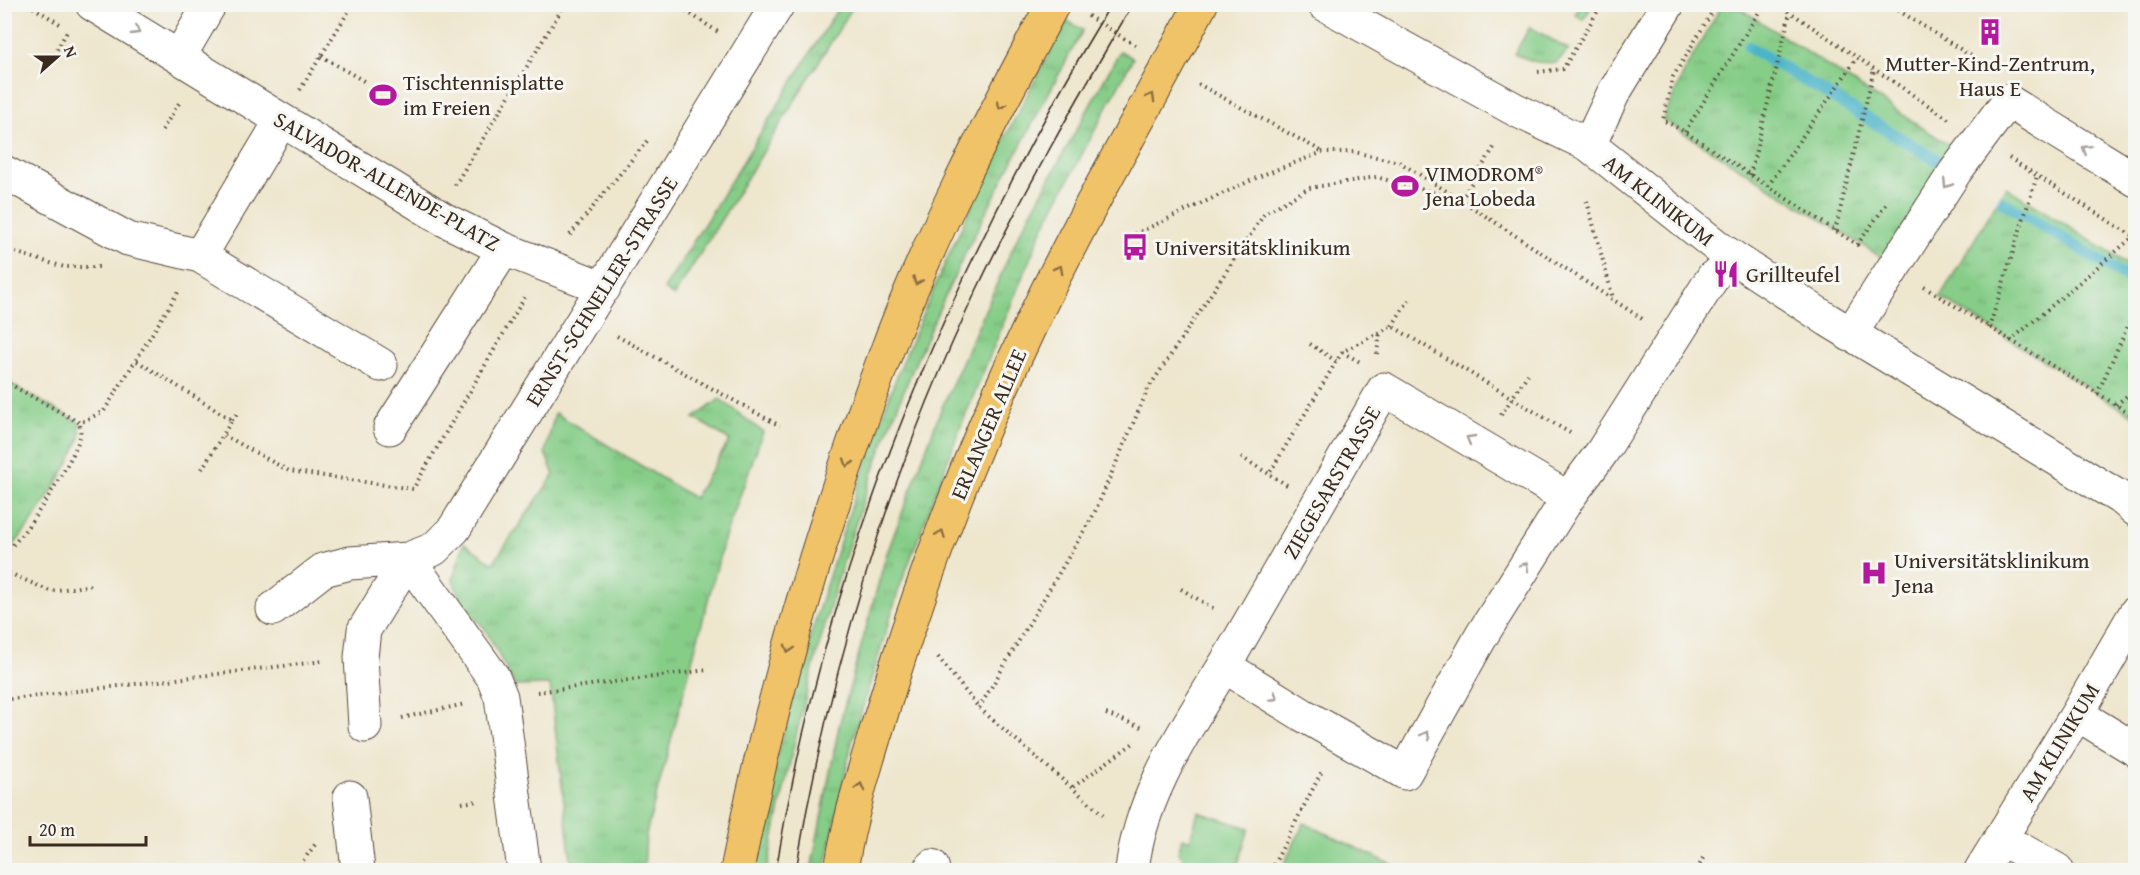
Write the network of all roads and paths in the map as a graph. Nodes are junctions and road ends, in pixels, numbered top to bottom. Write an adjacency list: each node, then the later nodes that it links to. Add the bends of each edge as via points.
1 (92, 4): 21 (street, SALVADOR-ALLENDE-PLATZ, one-way to 21)
2 (210, 4): 21 (street)
3 (352, 4): 20 (path)
4 (565, 4): 41 (path)
5 (778, 4): 53 (street, ERNST-SCHNELLER-STRASSE)
6 (1053, 4): 118 (main road, one-way to 118, via 936,237 883,360 785,660 754,782)
7 (1202, 4): 119 (main road, ERLANGER ALLEE, one-way to 7, via 871,747 920,589 974,453 1032,321)
8 (1324, 4): 33 (street, AM KLINIKUM, via 1516,110)
9 (1602, 4): 25 (path, via 1563,69)
10 (1668, 4): 33 (street, via 1617,86)
11 (1717, 4): 31 (path, via 1673,77 1663,120)
12 (1764, 4): 31 (path)
13 (1778, 4): 15 (path)
14 (686, 12): 18 (path)
15 (1790, 13): 22 (path); 37 (path)
16 (1091, 18): 19 (path)
17 (68, 30): 23 (path)
18 (725, 37)
19 (1133, 44)
20 (321, 56): 26 (path); 29 (path)
21 (179, 57): 29 (street, SALVADOR-ALLENDE-PLATZ)
22 (1857, 58): 24 (path); 40 (path)
23 (51, 60)
24 (1874, 70): 32 (path); 45 (path)
25 (1538, 72)
26 (367, 83)
27 (1203, 87): 35 (path)
28 (181, 99): 30 (path)
29 (281, 121): 49 (street, SALVADOR-ALLENDE-PLATZ, via 445,220); 50 (street)
30 (162, 129)
31 (1685, 132): 37 (path)
32 (1980, 140): 38 (path); 39 (street, one-way to 32, via 2008,101); 51 (street, one-way to 51)
33 (1588, 145): 62 (street, AM KLINIKUM, via 1719,248)
34 (1495, 146): 42 (path)
35 (1323, 152): 42 (path, via 1354,152 1399,162); 46 (path)
36 (4, 172): 50 (street, via 128,239)
37 (1750, 175): 40 (path)
38 (2037, 176): 47 (path); 61 (path)
39 (2136, 180)
40 (1768, 186): 45 (path)
41 (451, 191)
42 (1461, 200): 55 (path); 103 (path, via 1376,177 1310,188 1265,213 1148,389 1095,514)
43 (1587, 201): 55 (path)
44 (1890, 201): 48 (path)
45 (1835, 231): 48 (path)
46 (1134, 234)
47 (2134, 237): 63 (path)
48 (1857, 245): 51 (path)
49 (504, 249): 53 (street, SALVADOR-ALLENDE-PLATZ); 80 (street)
50 (200, 256): 65 (path); 67 (street)
51 (1893, 269): 61 (path); 62 (street)
52 (1713, 277): 85 (street, via 1602,452)
53 (604, 288): 58 (street, ERNST-SCHNELLER-STRASSE)
54 (528, 291): 81 (path, via 412,489 290,471)
55 (1613, 299): 60 (path)
56 (1409, 300): 59 (path)
57 (2136, 308): 72 (path)
58 (586, 317): 79 (path); 88 (street, ERNST-SCHNELLER-STRASSE, via 454,529 434,549)
59 (1392, 326)
60 (1652, 326)
61 (1989, 328): 63 (path)
62 (1850, 335): 86 (street, AM KLINIKUM)
63 (2010, 341): 72 (path)
64 (1310, 344): 66 (path)
65 (137, 361): 77 (path); 78 (path, via 104,411)
66 (1336, 361)
67 (381, 365)
68 (4, 369): 70 (path)
69 (1527, 374): 73 (path)
70 (7, 381): 78 (path)
71 (2136, 388): 74 (path)
72 (2097, 394): 74 (path)
73 (1512, 398)
74 (2116, 405): 76 (path)
75 (238, 412): 77 (path)
76 (2136, 417)
77 (232, 420): 81 (path)
78 (80, 423): 87 (path, via 80,436 46,500)
79 (780, 426)
80 (390, 428)
81 (224, 435): 83 (path)
82 (1241, 457): 84 (path)
83 (202, 470)
84 (1269, 474)
85 (1568, 498): 99 (street, ZIEGESARSTRASSE, one-way to 99, via 1384,390); 107 (street, one-way to 85, via 1405,772 1482,634)
86 (2136, 510)
87 (4, 554)
88 (408, 559): 94 (street, ERNST-SCHNELLER-STRASSE, via 350,563 323,570); 98 (street, via 364,630); 101 (street, via 493,677)
89 (4, 566): 90 (path)
90 (9, 573): 91 (path, via 50,591); 93 (path)
91 (93, 585)
92 (1181, 589): 95 (path)
93 (4, 592)
94 (273, 609)
95 (1217, 610)
96 (2136, 612): 105 (street, AM KLINIKUM)
97 (937, 656): 103 (path)
98 (361, 657): 102 (path); 106 (street)
99 (1224, 666): 107 (street, one-way to 107); 120 (street, ZIEGESARSTRASSE, via 1177,742 1135,842)
100 (706, 670): 101 (path)
101 (501, 697): 106 (path); 117 (street)
102 (4, 700)
103 (979, 708): 109 (path)
104 (1106, 714): 109 (path, via 1150,731)
105 (2077, 714): 108 (street); 114 (street, AM KLINIKUM)
106 (365, 726)
107 (1341, 736): 121 (path)
108 (2136, 750)
109 (1073, 788): 113 (path)
110 (350, 797): 116 (street)
111 (488, 800): 112 (path)
112 (462, 803)
113 (1108, 819)
114 (2000, 838): 123 (street, AM KLINIKUM); 124 (street)
115 (1703, 858): 122 (path)
116 (358, 870)
117 (524, 870)
118 (737, 870)
119 (841, 870)
120 (1132, 870)
121 (1271, 870)
122 (1697, 870)
123 (1981, 870)
124 (2057, 870)

